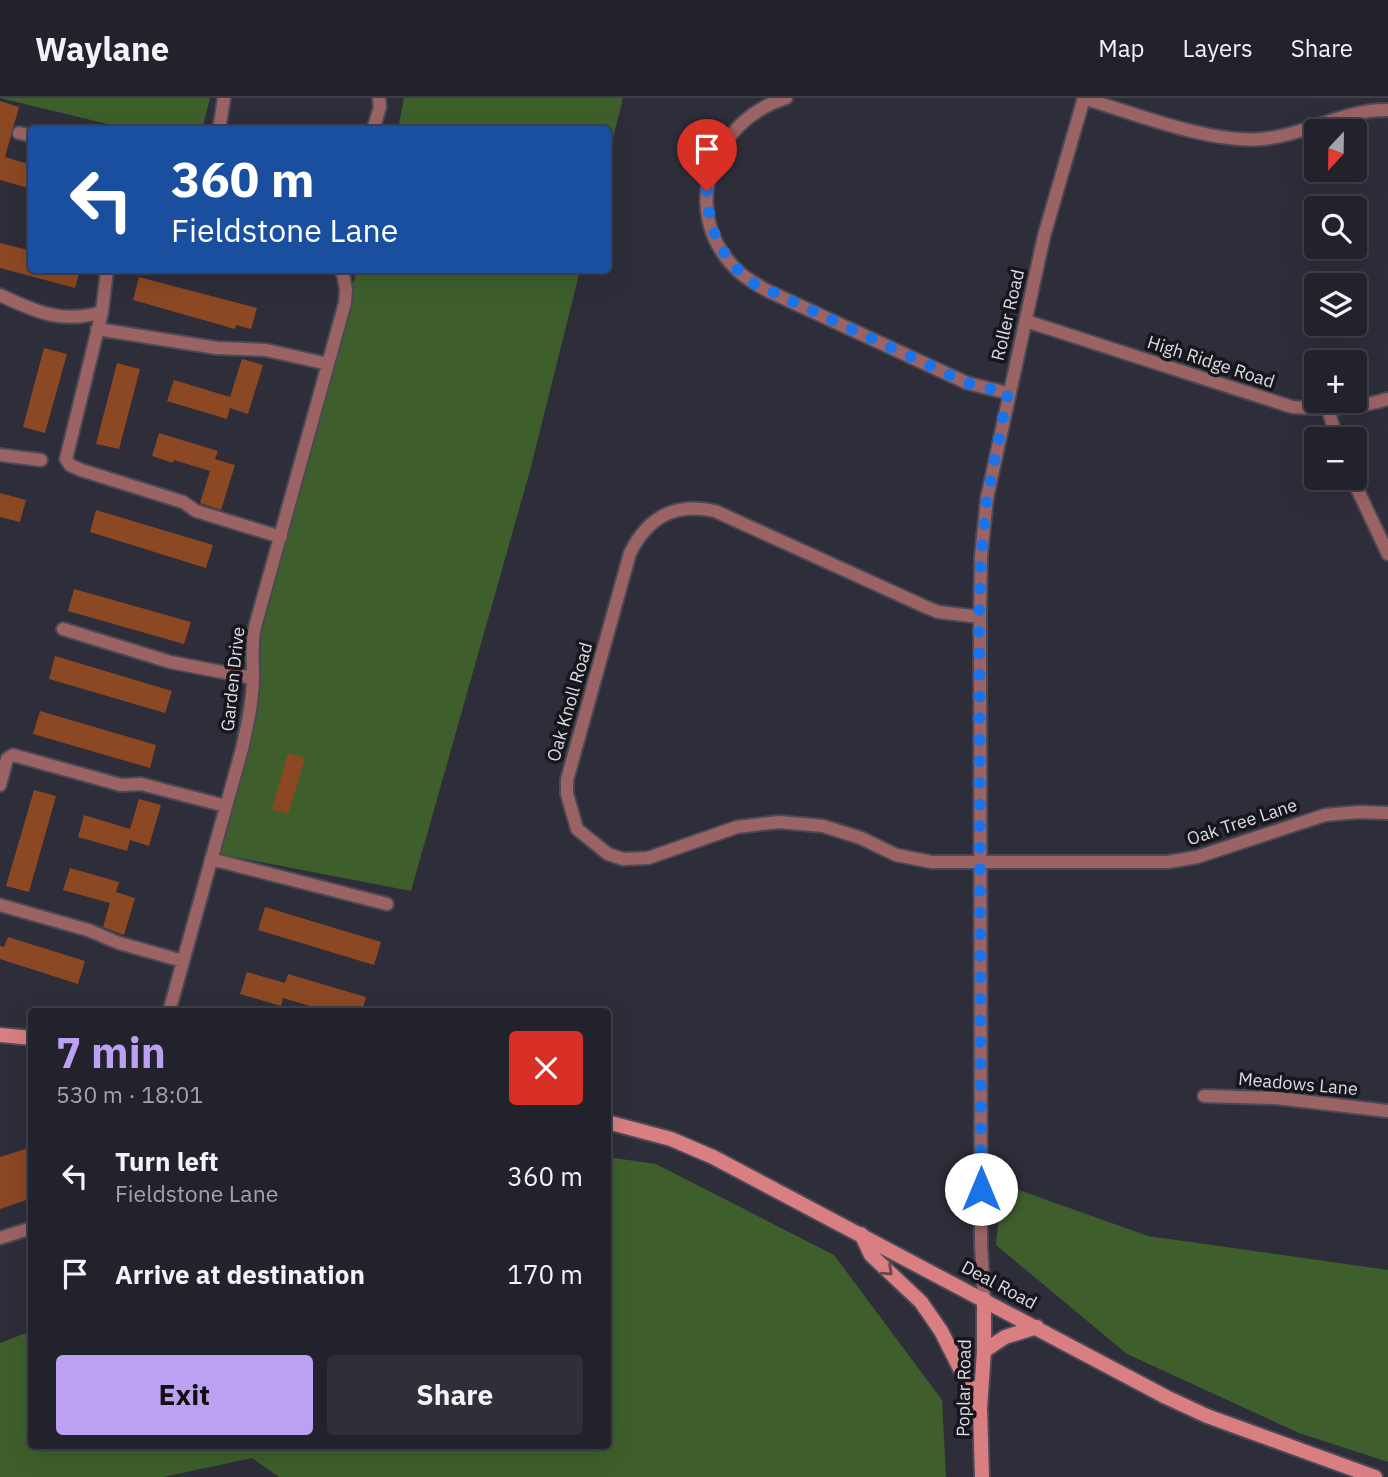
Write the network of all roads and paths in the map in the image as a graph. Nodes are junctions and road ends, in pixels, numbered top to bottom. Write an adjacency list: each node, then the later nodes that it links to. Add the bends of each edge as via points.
1 (224, 98): 6 (street)
2 (379, 98): 7 (street)
3 (786, 98): 15 (street, via 750,115 714,160 708,211 719,246 731,263 768,291 967,383)
4 (1084, 98): 5 (street, via 1206,134 1261,139 1362,112); 12 (street, Roller Road, via 1044,236)
5 (1388, 110)
6 (220, 126)
7 (374, 126)
8 (107, 273): 11 (street)
9 (343, 273): 14 (street, Garden Drive, via 345,303)
10 (0, 295): 11 (street, via 65,318)
11 (102, 313): 13 (street)
12 (1026, 321): 15 (street, Roller Road); 18 (street, High Ridge Road, via 1284,405)
13 (97, 328): 14 (street, via 217,348 266,349); 22 (street, via 66,459 70,465)
14 (328, 364): 22 (street, Garden Drive)
15 (1008, 393): 24 (street, Roller Road, via 987,498)
16 (1388, 399): 17 (street, High Ridge Road)
17 (1367, 405)
18 (1304, 407)
19 (0, 455): 20 (street)
20 (41, 460)
21 (1359, 490): 23 (street)
22 (281, 537): 26 (street, Garden Drive, via 255,627)
23 (1388, 554)
24 (979, 617): 31 (street, Roller Road); 31 (street, Oak Knoll Road, via 938,612 715,511 696,507 663,513 630,553 567,793 577,829 608,854 623,859 648,858 737,827 779,821 823,826 914,860)
25 (63, 629): 26 (street, via 170,662)
26 (253, 678): 28 (street, Garden Drive, via 248,721)
27 (0, 785): 28 (street, via 7,760 13,755 121,785 141,784)
28 (226, 806): 30 (street, Garden Drive)
29 (1388, 813): 31 (street, Oak Tree Lane, via 1325,815 1168,862)
30 (212, 859): 32 (street); 34 (street, Garden Drive)
31 (980, 862): 44 (street, Roller Road)
32 (387, 904)
33 (0, 905): 34 (street)
34 (183, 961): 35 (street, Garden Drive)
35 (170, 1008)
36 (0, 1035): 37 (street)
37 (28, 1038)
38 (1204, 1096): 39 (street, Meadows Lane, via 1276,1098)
39 (1388, 1111)
40 (611, 1123): 42 (street, Deal Road, via 671,1139 713,1157)
41 (28, 1229): 43 (street)
42 (861, 1234): 44 (street, Deal Road); 47 (street, one-way to 47, via 871,1255 924,1306)
43 (0, 1238)
44 (984, 1299): 45 (street, Deal Road); 46 (street, Poplar Road)
45 (1037, 1327): 46 (street); 49 (street, Deal Road, via 1207,1416)
46 (984, 1351): 47 (street, Poplar Road)
47 (980, 1408): 48 (street, Poplar Road)
48 (982, 1477)
49 (1375, 1477)

